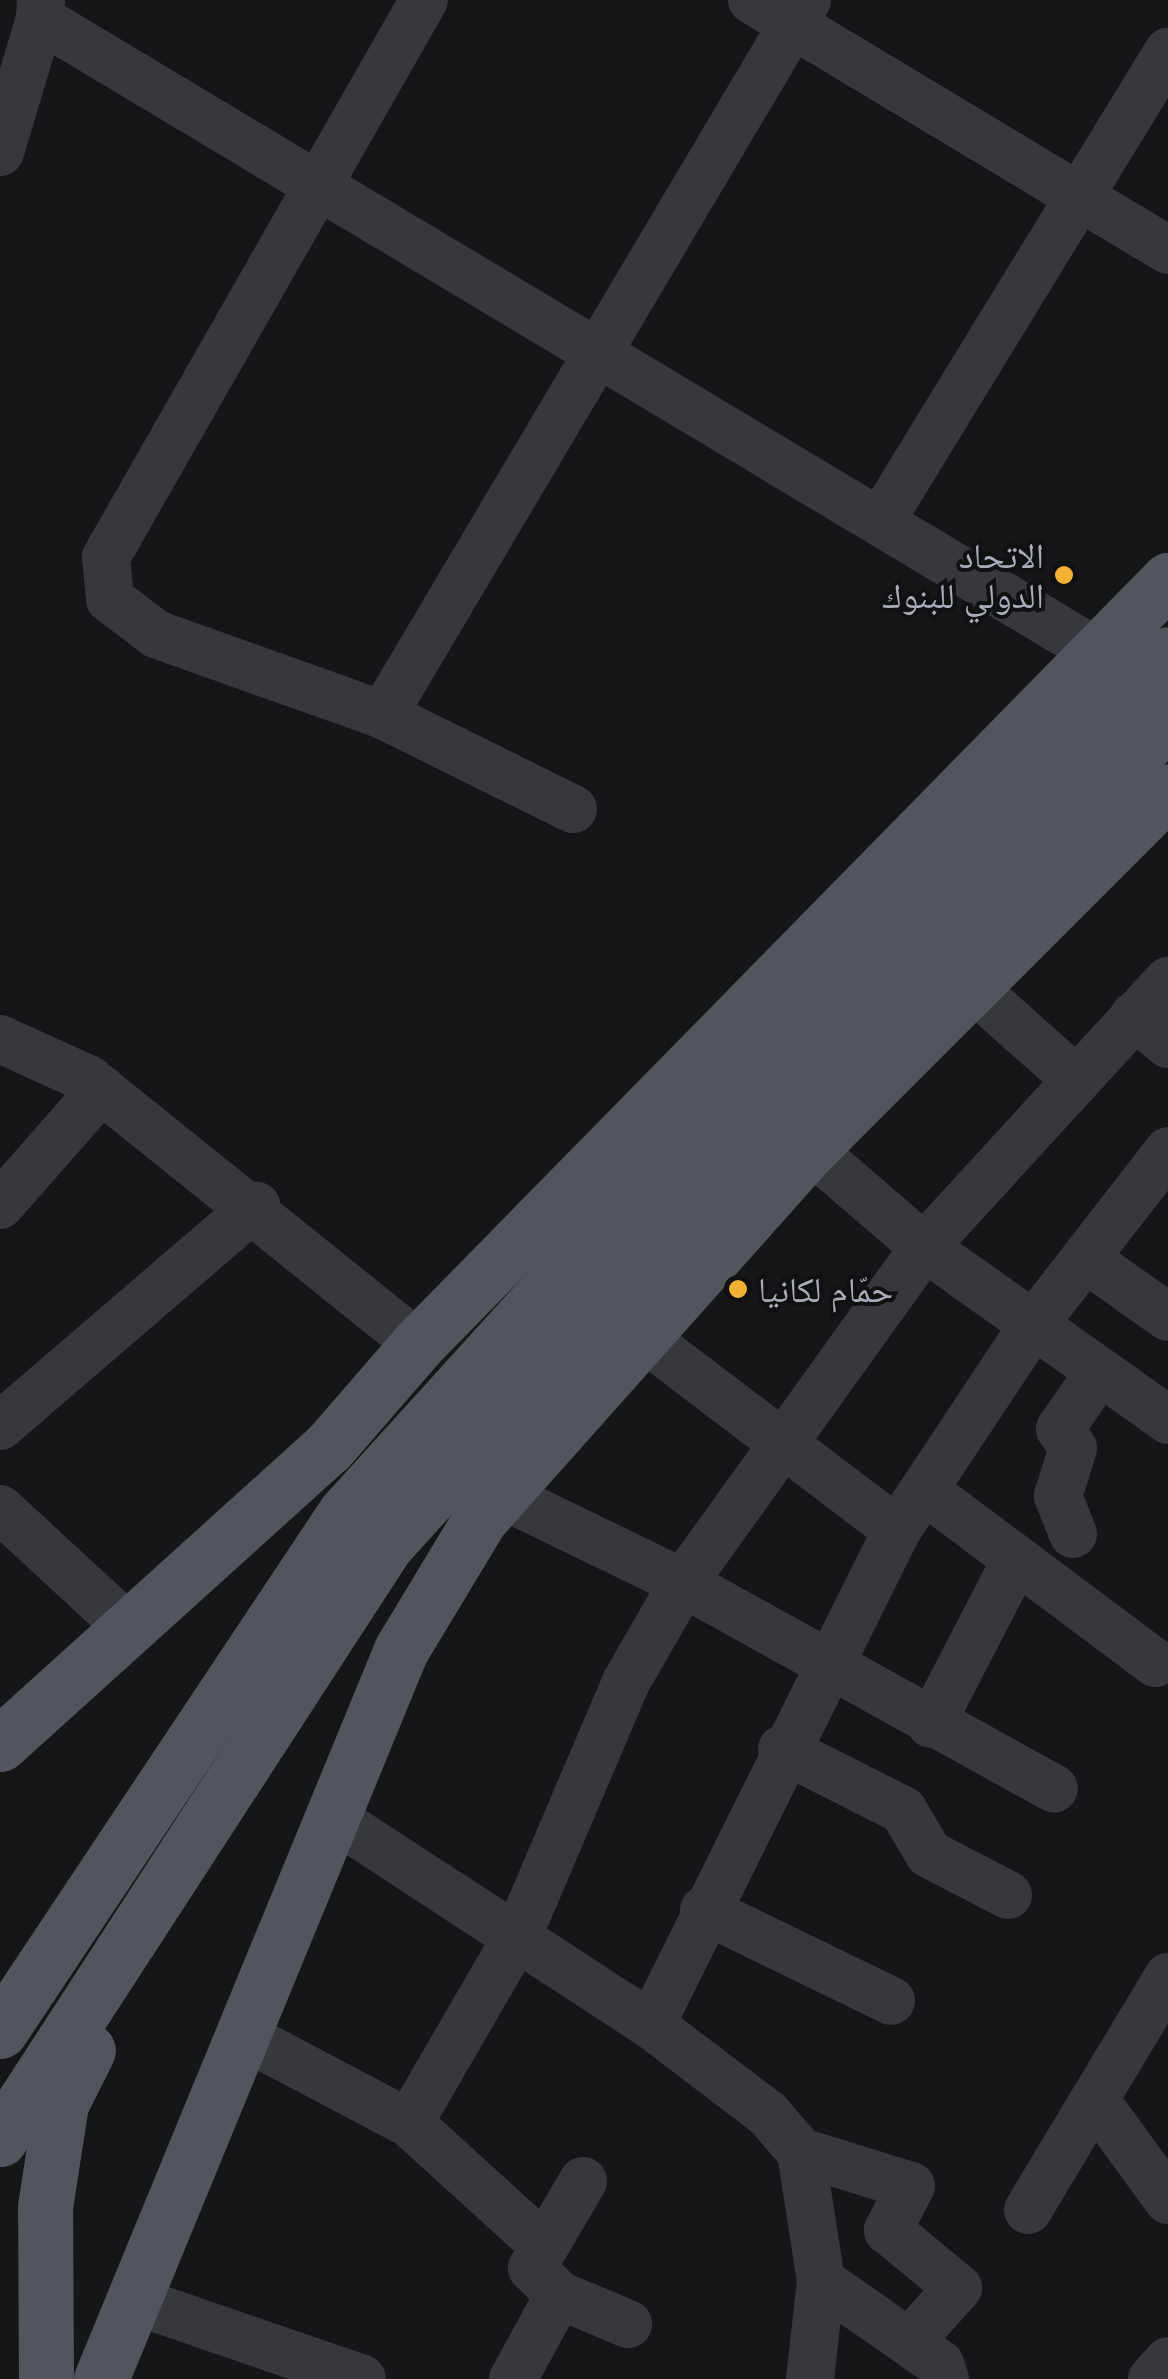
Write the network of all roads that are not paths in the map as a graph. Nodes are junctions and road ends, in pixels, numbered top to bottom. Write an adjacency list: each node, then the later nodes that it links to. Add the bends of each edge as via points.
1 (424, 0): 6 (street)
2 (783, 8): 7 (street); 9 (street)
3 (40, 9): 5 (street); 6 (street)
4 (1168, 52): 7 (street)
5 (0, 152)
6 (316, 185): 9 (street); 15 (street, via 117,532 105,579 110,600 156,634)
7 (1084, 202): 8 (street); 10 (street)
8 (1168, 250)
9 (594, 353): 10 (street); 15 (street)
10 (882, 519): 12 (street)
11 (1168, 580): 12 (main road)
12 (1097, 652): 19 (main road)
13 (1168, 654): 14 (main road)
14 (1109, 713): 19 (main road); 62 (main road, via 746,1071 344,1513)
15 (383, 715): 18 (street)
16 (1168, 721): 55 (main road, via 786,1106 386,1546)
17 (1168, 791): 21 (main road)
18 (573, 810)
19 (877, 878): 35 (main road)
20 (1168, 981): 22 (street)
21 (972, 986): 24 (street); 26 (main road)
22 (1151, 1030): 24 (street)
23 (0, 1039): 25 (street)
24 (1074, 1078): 30 (street)
25 (102, 1089): 28 (street); 29 (street)
26 (810, 1150): 30 (street); 34 (main road)
27 (1168, 1151): 31 (street)
28 (0, 1205)
29 (256, 1206): 35 (street); 38 (street)
30 (924, 1247): 33 (street); 39 (street)
31 (1086, 1259): 32 (street); 33 (street)
32 (1168, 1317)
33 (1034, 1324): 36 (street); 40 (street)
34 (640, 1335): 39 (street); 41 (main road)
35 (418, 1344): 47 (main road, via 328,1448)
36 (1098, 1374): 37 (street); 44 (street, via 1060,1429 1074,1448 1058,1496)
37 (1168, 1420)
38 (0, 1426)
39 (782, 1444): 43 (street); 46 (street)
40 (924, 1490): 43 (street); 45 (street)
41 (500, 1494): 46 (street); 54 (main road, via 401,1650)
42 (0, 1508): 47 (street)
43 (898, 1530): 49 (street)
44 (1073, 1534)
45 (1016, 1560): 48 (street); 50 (street)
46 (683, 1583): 49 (street); 58 (street, via 626,1682)
47 (128, 1627): 51 (main road)
48 (1155, 1663)
49 (824, 1666): 50 (street); 52 (street)
50 (931, 1724): 53 (street)
51 (0, 1744)
52 (782, 1749): 56 (street, via 902,1810 928,1854); 57 (street)
53 (1054, 1789)
54 (332, 1817): 58 (street); 63 (main road)
55 (177, 1868): 66 (main road); 78 (main road, via 62,2104 44,2206)
56 (1008, 1895)
57 (704, 1910): 60 (street); 61 (street)
58 (519, 1933): 61 (street); 65 (street)
59 (1168, 1977): 64 (street)
60 (891, 2001)
61 (651, 2025): 67 (street, via 767,2112)
62 (0, 2031)
63 (242, 2035): 65 (street); 74 (main road)
64 (1098, 2104): 69 (street); 70 (street)
65 (409, 2123): 71 (street)
66 (0, 2140)
67 (801, 2152): 72 (street); 76 (street, via 911,2186 888,2230 958,2288)
68 (583, 2182): 71 (street)
69 (1168, 2200)
70 (1028, 2210)
71 (541, 2243): 73 (street, via 532,2268)
72 (821, 2281): 76 (street); 82 (street)
73 (559, 2294): 75 (street); 81 (street)
74 (133, 2300): 79 (main road); 80 (street)
75 (628, 2324)
76 (909, 2342): 83 (street)
77 (1168, 2362): 84 (street)
78 (46, 2379)
79 (101, 2379)
80 (362, 2379)
81 (513, 2379)
82 (810, 2379)
83 (945, 2379)
84 (1152, 2379)

